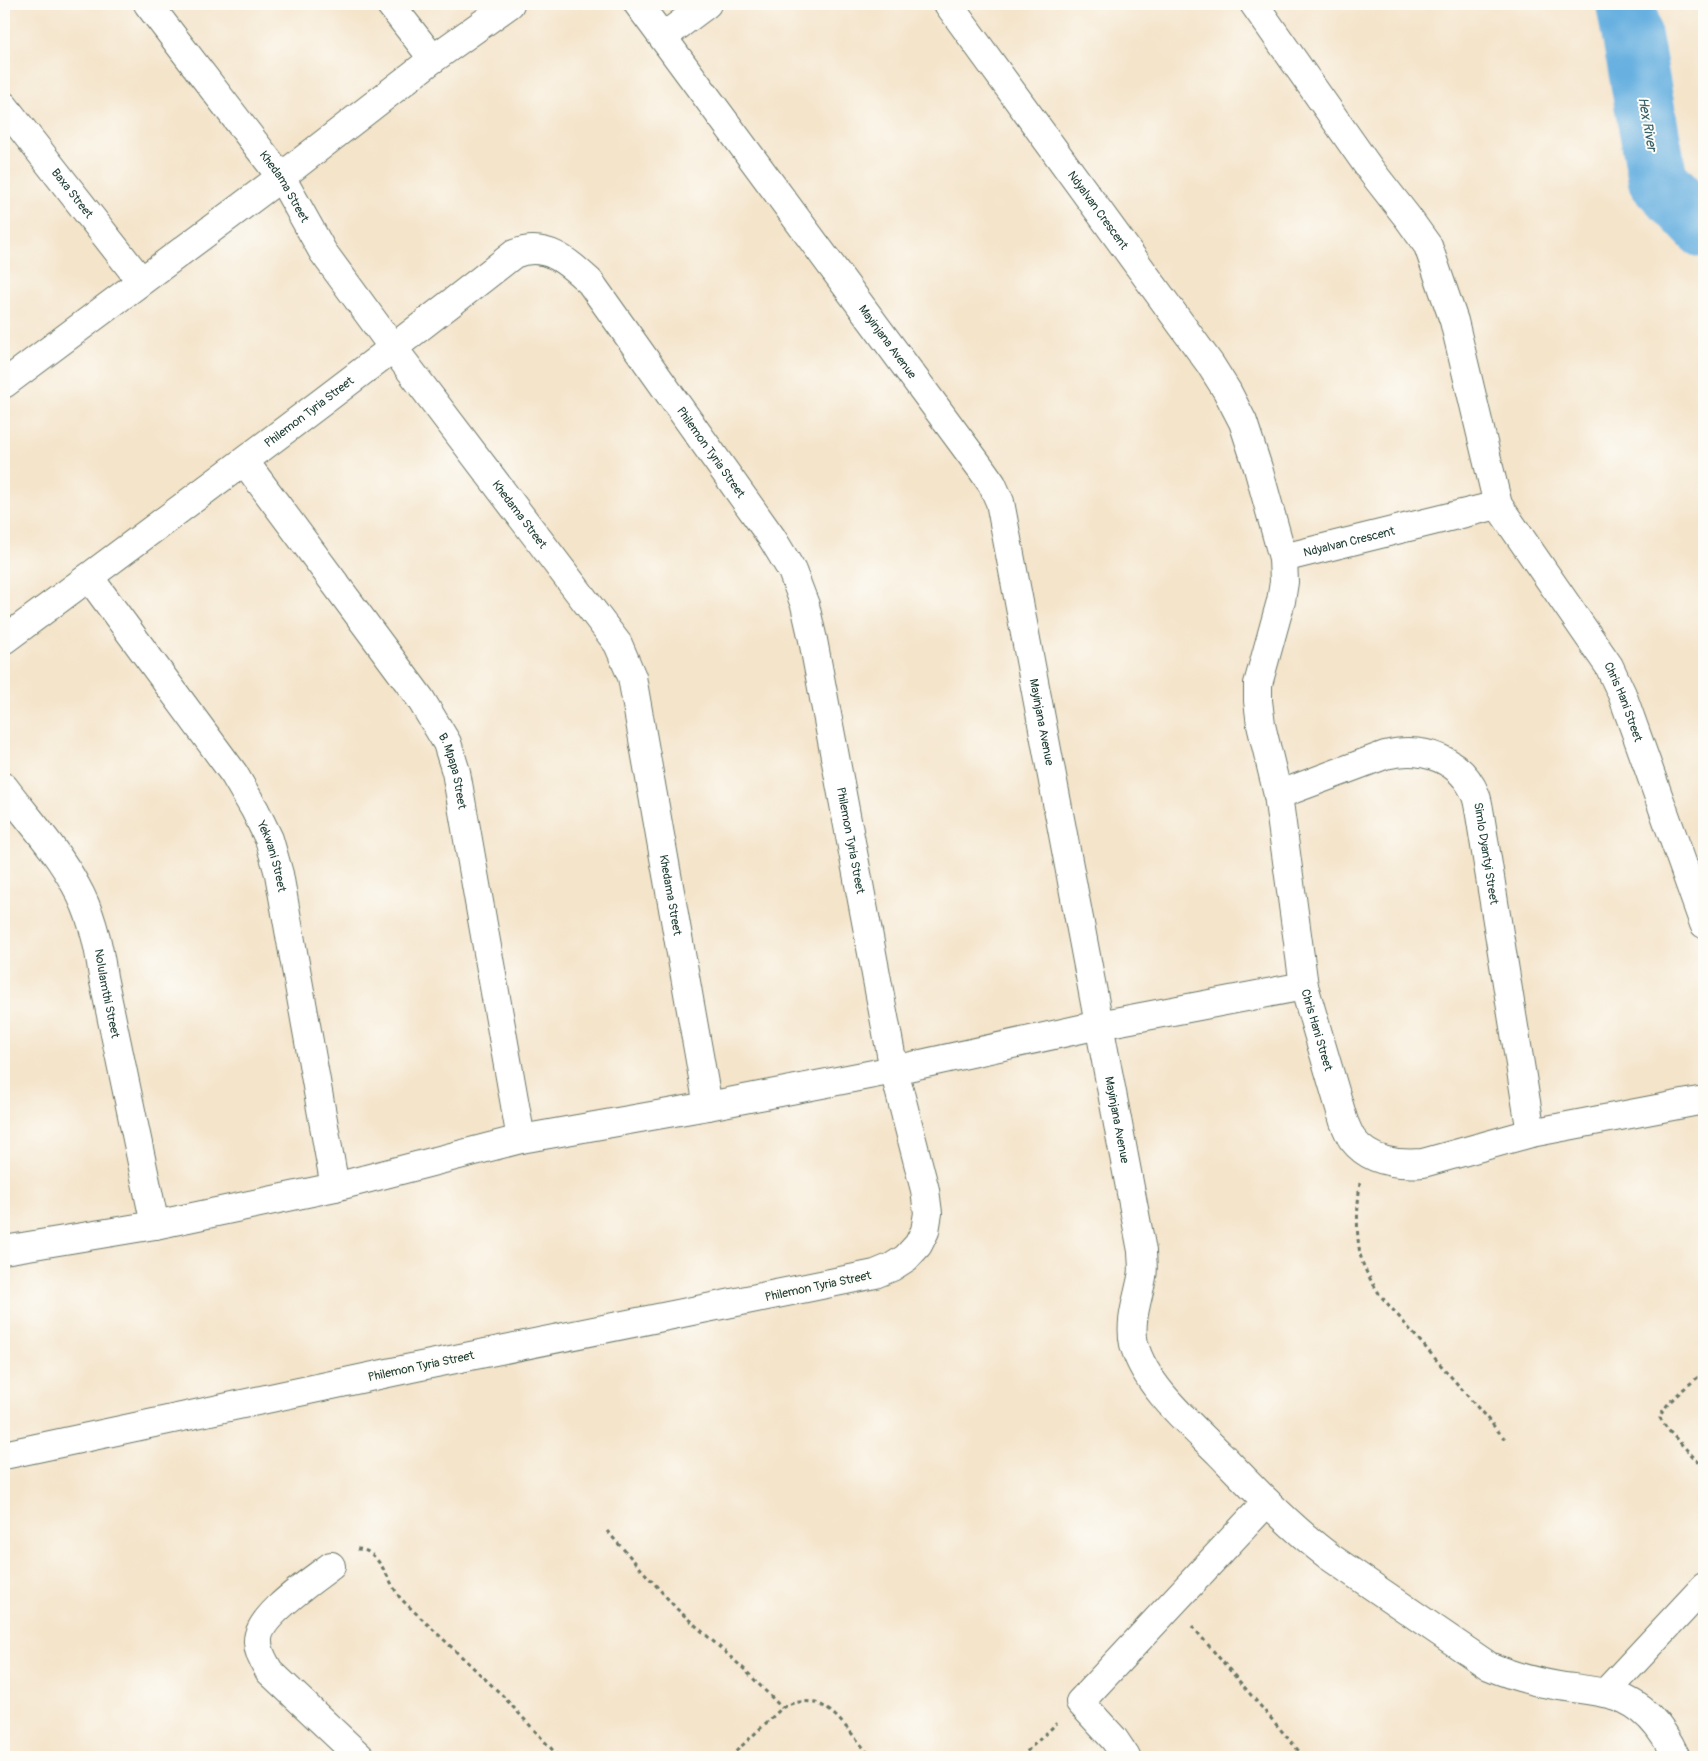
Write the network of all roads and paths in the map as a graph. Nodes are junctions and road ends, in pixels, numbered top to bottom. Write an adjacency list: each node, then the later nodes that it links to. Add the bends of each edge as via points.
1 (148, 4): 11 (street, Khedama Street)
2 (390, 4): 9 (street)
3 (510, 4): 9 (street)
4 (638, 4): 8 (street, Mayinjana Avenue)
5 (707, 4): 8 (street)
6 (948, 4): 17 (street, Ndyalvan Crescent, via 1227,391 1243,422)
7 (1254, 4): 16 (street, via 1428,246 1454,320)
8 (663, 38): 24 (street, Mayinjana Avenue, via 992,484 1000,502)
9 (433, 58): 11 (street)
10 (4, 106): 12 (street, Baxa Street)
11 (281, 177): 12 (street); 13 (street, Khedama Street, via 323,252)
12 (140, 281): 14 (street)
13 (394, 349): 15 (street, Philemon Tyria Street); 25 (street, Philemon Tyria Street, via 514,254 525,249 536,250 566,260 590,282 772,538 792,571 811,631); 27 (street, Khedama Street, via 618,644 632,677)
14 (4, 384)
15 (245, 462): 18 (street, Philemon Tyria Street); 29 (street, B. Mpapa Street, via 420,698 447,743 456,772)
16 (1498, 505): 17 (street, Ndyalvan Crescent); 22 (street, Chris Hani Street, via 1609,666 1622,694)
17 (1283, 558): 21 (street, Chris Hani Street, via 1281,601 1258,684 1261,725)
18 (89, 577): 19 (street, Philemon Tyria Street); 31 (street, Yekwani Street, via 234,774 269,839 280,874)
19 (4, 640)
20 (4, 787): 32 (street, Nolulamthi Street, via 76,886 90,917 100,950)
21 (1278, 795): 23 (street, Chris Hani Street); 28 (street, Simlo Dyantyi Street, via 1400,751 1440,758 1466,778 1476,796 1480,815)
22 (1704, 924)
23 (1304, 986): 24 (street); 30 (street, Chris Hani Street, via 1344,1122 1352,1139)
24 (1099, 1025): 25 (street); 38 (street, Mayinjana Avenue, via 1142,1251 1142,1275 1132,1331 1138,1355 1172,1405)
25 (894, 1070): 27 (street); 36 (street, Philemon Tyria Street, via 928,1213 925,1231 918,1245 906,1258 883,1271)
26 (1704, 1100): 28 (street, Chris Hani Street)
27 (708, 1106): 29 (street)
28 (1531, 1133): 30 (street, Chris Hani Street, via 1423,1164 1389,1162)
29 (521, 1139): 31 (street)
30 (1364, 1150): 35 (path, via 1358,1196 1363,1264 1380,1295)
31 (335, 1187): 32 (street)
32 (155, 1225): 33 (street)
33 (4, 1250)
34 (1704, 1372): 37 (path, via 1666,1406 1660,1418)
35 (1505, 1439)
36 (4, 1455)
37 (1704, 1468)
38 (1267, 1502): 42 (street); 43 (street, Mayinjana Avenue, via 1330,1557 1489,1666 1527,1680)
39 (607, 1531): 45 (path, via 677,1609)
40 (331, 1566): 46 (street, via 272,1612 257,1640 260,1656 269,1670); 47 (path, via 359,1548 373,1554 401,1599 502,1695)
41 (1704, 1587): 43 (street)
42 (1172, 1603): 44 (street); 52 (path)
43 (1605, 1693): 53 (street, Mayinjana Avenue, via 1630,1702 1647,1714 1662,1730)
44 (1080, 1702): 50 (path); 51 (street)
45 (782, 1708): 48 (path); 49 (path, via 803,1701 826,1707)
46 (360, 1757)
47 (559, 1757)
48 (730, 1757)
49 (871, 1757)
50 (1022, 1757)
51 (1126, 1757)
52 (1304, 1757)
53 (1676, 1757)

